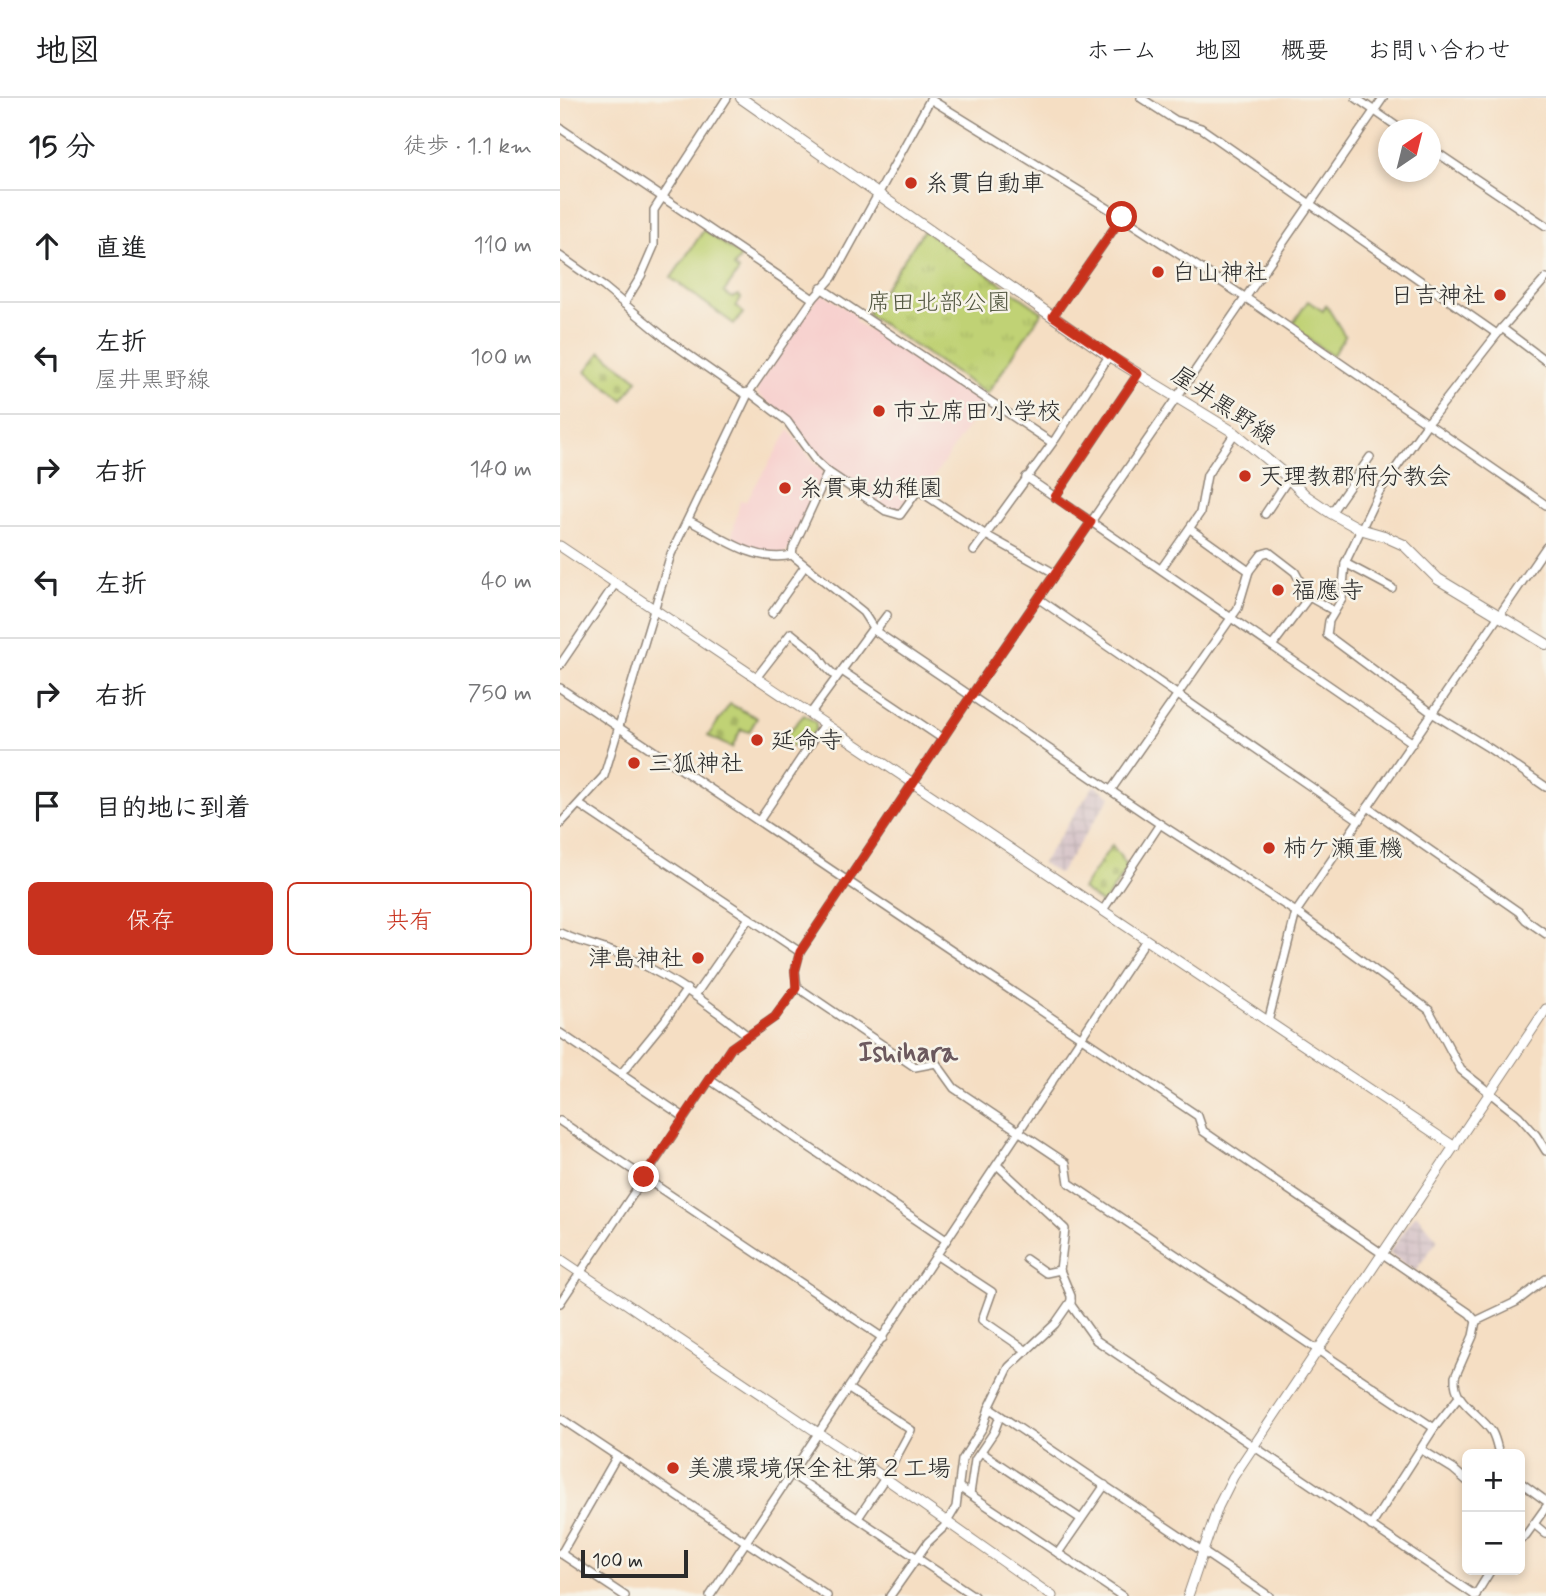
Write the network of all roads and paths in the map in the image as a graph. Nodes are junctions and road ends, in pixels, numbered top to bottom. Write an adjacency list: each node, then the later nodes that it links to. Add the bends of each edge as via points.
1 (727, 98): 12 (street)
2 (741, 98): 11 (main road, 屋井黒野線)
3 (931, 98): 11 (street); 14 (street)
4 (1141, 98): 13 (street, via 1175,120 1201,128)
5 (1356, 98): 7 (street)
6 (1383, 98): 7 (street)
7 (1374, 111): 8 (street); 13 (street)
8 (1386, 119)
9 (560, 128): 12 (street)
10 (1441, 155): 15 (street)
11 (877, 193): 18 (street, via 832,278); 22 (main road, 屋井黒野線)
12 (662, 197): 20 (street); 21 (street, via 654,210 654,246)
13 (1310, 204): 19 (street); 23 (street)
14 (1122, 217): 19 (street); 22 (street)
15 (1546, 226)
16 (560, 256): 21 (street)
17 (1546, 278): 23 (street)
18 (821, 288): 20 (street); 31 (street)
19 (1246, 298): 28 (street); 29 (street)
20 (813, 299): 27 (street)
21 (624, 304): 27 (street, via 743,393)
22 (1053, 316): 24 (main road, 屋井黒野線)
23 (1499, 331): 25 (street); 29 (street)
24 (1110, 356): 26 (main road, 屋井黒野線); 31 (street)
25 (1546, 361)
26 (1138, 374): 28 (main road, 屋井黒野線); 36 (street)
27 (749, 391): 33 (street, via 787,421); 40 (street)
28 (1178, 397): 30 (main road, 屋井黒野線); 41 (street)
29 (1427, 424): 37 (street); 43 (street, via 1379,492)
30 (1235, 433): 35 (main road, 屋井黒野線); 42 (street, via 1207,475 1200,513)
31 (1051, 442): 34 (street)
32 (1370, 457): 38 (street)
33 (828, 472): 44 (street, via 900,516 918,489); 48 (street)
34 (1027, 477): 36 (street); 44 (street)
35 (1289, 478): 38 (main road, 屋井黒野線); 39 (street)
36 (1055, 497): 41 (street)
37 (1546, 505)
38 (1331, 513): 43 (main road, 屋井黒野線)
39 (1265, 514)
40 (688, 520): 48 (street, via 757,555 777,559); 60 (street, via 671,554)
41 (1091, 522): 51 (street); 54 (street)
42 (1190, 529): 51 (street); 53 (street)
43 (1360, 529): 49 (street); 65 (main road, 屋井黒野線, via 1404,545 1438,579)
44 (986, 535): 47 (street); 54 (street)
45 (560, 546): 56 (street)
46 (1546, 547): 65 (street)
47 (974, 551)
48 (792, 555): 50 (street)
49 (1345, 563): 55 (street); 61 (street, via 1342,599)
50 (805, 566): 62 (street); 66 (street, via 863,611)
51 (1161, 569): 64 (street)
52 (1378, 569): 55 (street)
53 (1249, 571): 58 (street, via 1269,552 1295,572); 64 (street, via 1238,608)
54 (1056, 574): 59 (street)
55 (1373, 577): 57 (street)
56 (614, 584): 60 (street); 69 (street)
57 (1392, 588)
58 (1309, 597): 61 (street); 68 (street)
59 (1039, 599): 73 (street); 74 (street)
60 (654, 610): 71 (street); 78 (street)
61 (1334, 611): 75 (street, via 1327,635)
62 (772, 613)
63 (887, 615): 66 (street)
64 (1230, 617): 68 (street); 73 (street)
65 (1500, 617): 67 (main road, 屋井黒野線); 75 (street)
66 (874, 630): 70 (street); 74 (street)
67 (1546, 644)
68 (1272, 646): 80 (street)
69 (560, 665)
70 (839, 674): 71 (street, via 791,633); 76 (street); 79 (street)
71 (756, 678): 76 (street)
72 (560, 688): 78 (street)
73 (1177, 695): 83 (street); 86 (street)
74 (971, 696): 79 (street); 83 (street)
75 (1433, 713): 80 (street); 82 (street)
76 (810, 714): 77 (street)
77 (824, 724): 81 (street); 87 (street)
78 (619, 728): 84 (street, via 604,776); 87 (street)
79 (943, 739): 81 (street)
80 (1413, 743): 85 (street)
81 (913, 783): 90 (street); 91 (street)
82 (1546, 787)
83 (1111, 790): 89 (street)
84 (580, 805): 88 (street); 93 (street)
85 (1368, 807): 86 (street); 95 (street)
86 (1359, 820): 92 (street)
87 (758, 821): 90 (street)
88 (560, 824)
89 (1160, 824): 91 (street); 92 (street)
90 (848, 881): 97 (street); 105 (street)
91 (1102, 910): 96 (street)
92 (1296, 912): 102 (street); 108 (street, via 1429,1010 1461,1070)
93 (749, 918): 97 (street); 100 (street)
94 (560, 933): 99 (street, via 630,958)
95 (1546, 934)
96 (1146, 940): 102 (street); 105 (street)
97 (800, 952): 98 (street)
98 (796, 988): 104 (street, via 775,1017); 111 (street, via 915,1068 936,1063 954,1088)
99 (687, 989): 100 (street); 106 (street)
100 (696, 994): 104 (street)
101 (1546, 1009): 108 (street)
102 (1268, 1021): 112 (street)
103 (560, 1033): 106 (street)
104 (748, 1036): 107 (street, via 731,1048)
105 (1081, 1038): 111 (street); 118 (street, via 1198,1116 1203,1131)
106 (621, 1074): 109 (street)
107 (710, 1080): 109 (street); 116 (street)
108 (1491, 1094): 112 (street); 113 (street, via 1519,1116)
109 (684, 1117): 115 (street)
110 (560, 1121): 115 (street)
111 (1019, 1131): 114 (street); 128 (street, via 1066,1163 1069,1183)
112 (1455, 1147): 118 (street)
113 (1546, 1151)
114 (997, 1164): 116 (street); 121 (street, via 1065,1229)
115 (644, 1177): 122 (street); 127 (street)
116 (946, 1240): 117 (street)
117 (936, 1255): 127 (street); 129 (street, via 992,1292 982,1320)
118 (1384, 1255): 126 (street); 128 (street)
119 (560, 1259): 122 (street)
120 (1027, 1259): 121 (street, via 1046,1273)
121 (1060, 1270): 124 (street)
122 (580, 1272): 125 (street); 136 (street)
123 (1546, 1279): 126 (street, via 1516,1302)
124 (1072, 1300): 129 (street); 137 (street, via 1096,1340)
125 (560, 1303)
126 (1476, 1321): 131 (street, via 1455,1377)
127 (883, 1338): 130 (street)
128 (1318, 1350): 135 (street); 137 (street)
129 (1027, 1351): 132 (street, via 1009,1367)
130 (849, 1389): 136 (street); 144 (street, via 911,1430)
131 (1459, 1397): 135 (street); 138 (street, via 1491,1431)
132 (989, 1408): 133 (street); 147 (street, via 962,1460)
133 (1000, 1416): 140 (street); 145 (street)
134 (560, 1418): 141 (street)
135 (1434, 1428): 139 (street)
136 (820, 1433): 142 (street); 144 (street)
137 (1253, 1446): 155 (street); 159 (street, via 1223,1494)
138 (1497, 1449)
139 (1422, 1450): 143 (street); 155 (street)
140 (981, 1452): 148 (street); 152 (street)
141 (617, 1456): 158 (street); 160 (street)
142 (791, 1474): 151 (street); 158 (street)
143 (1462, 1477)
144 (885, 1478): 151 (street); 153 (street)
145 (1105, 1485): 152 (street); 159 (street)
146 (1525, 1486): 149 (street)
147 (959, 1487): 148 (street); 153 (street, via 956,1507)
148 (970, 1494): 161 (street)
149 (1546, 1501)
150 (1546, 1507): 154 (street)
151 (859, 1518): 162 (street)
152 (1081, 1519): 161 (street)
153 (947, 1521): 162 (street); 169 (street)
154 (1534, 1524): 156 (street); 157 (street)
155 (1371, 1526): 173 (street)
156 (1525, 1534)
157 (1546, 1534)
158 (745, 1542): 165 (street); 166 (street)
159 (1203, 1552): 171 (street); 172 (street)
160 (561, 1553): 164 (street)
161 (1058, 1553): 170 (street)
162 (917, 1558): 167 (street); 168 (street)
163 (1488, 1575): 173 (street)
164 (625, 1596)
165 (710, 1596)
166 (827, 1596)
167 (890, 1596)
168 (974, 1596)
169 (1052, 1596)
170 (1122, 1596)
171 (1188, 1596)
172 (1269, 1596)
173 (1475, 1596)

